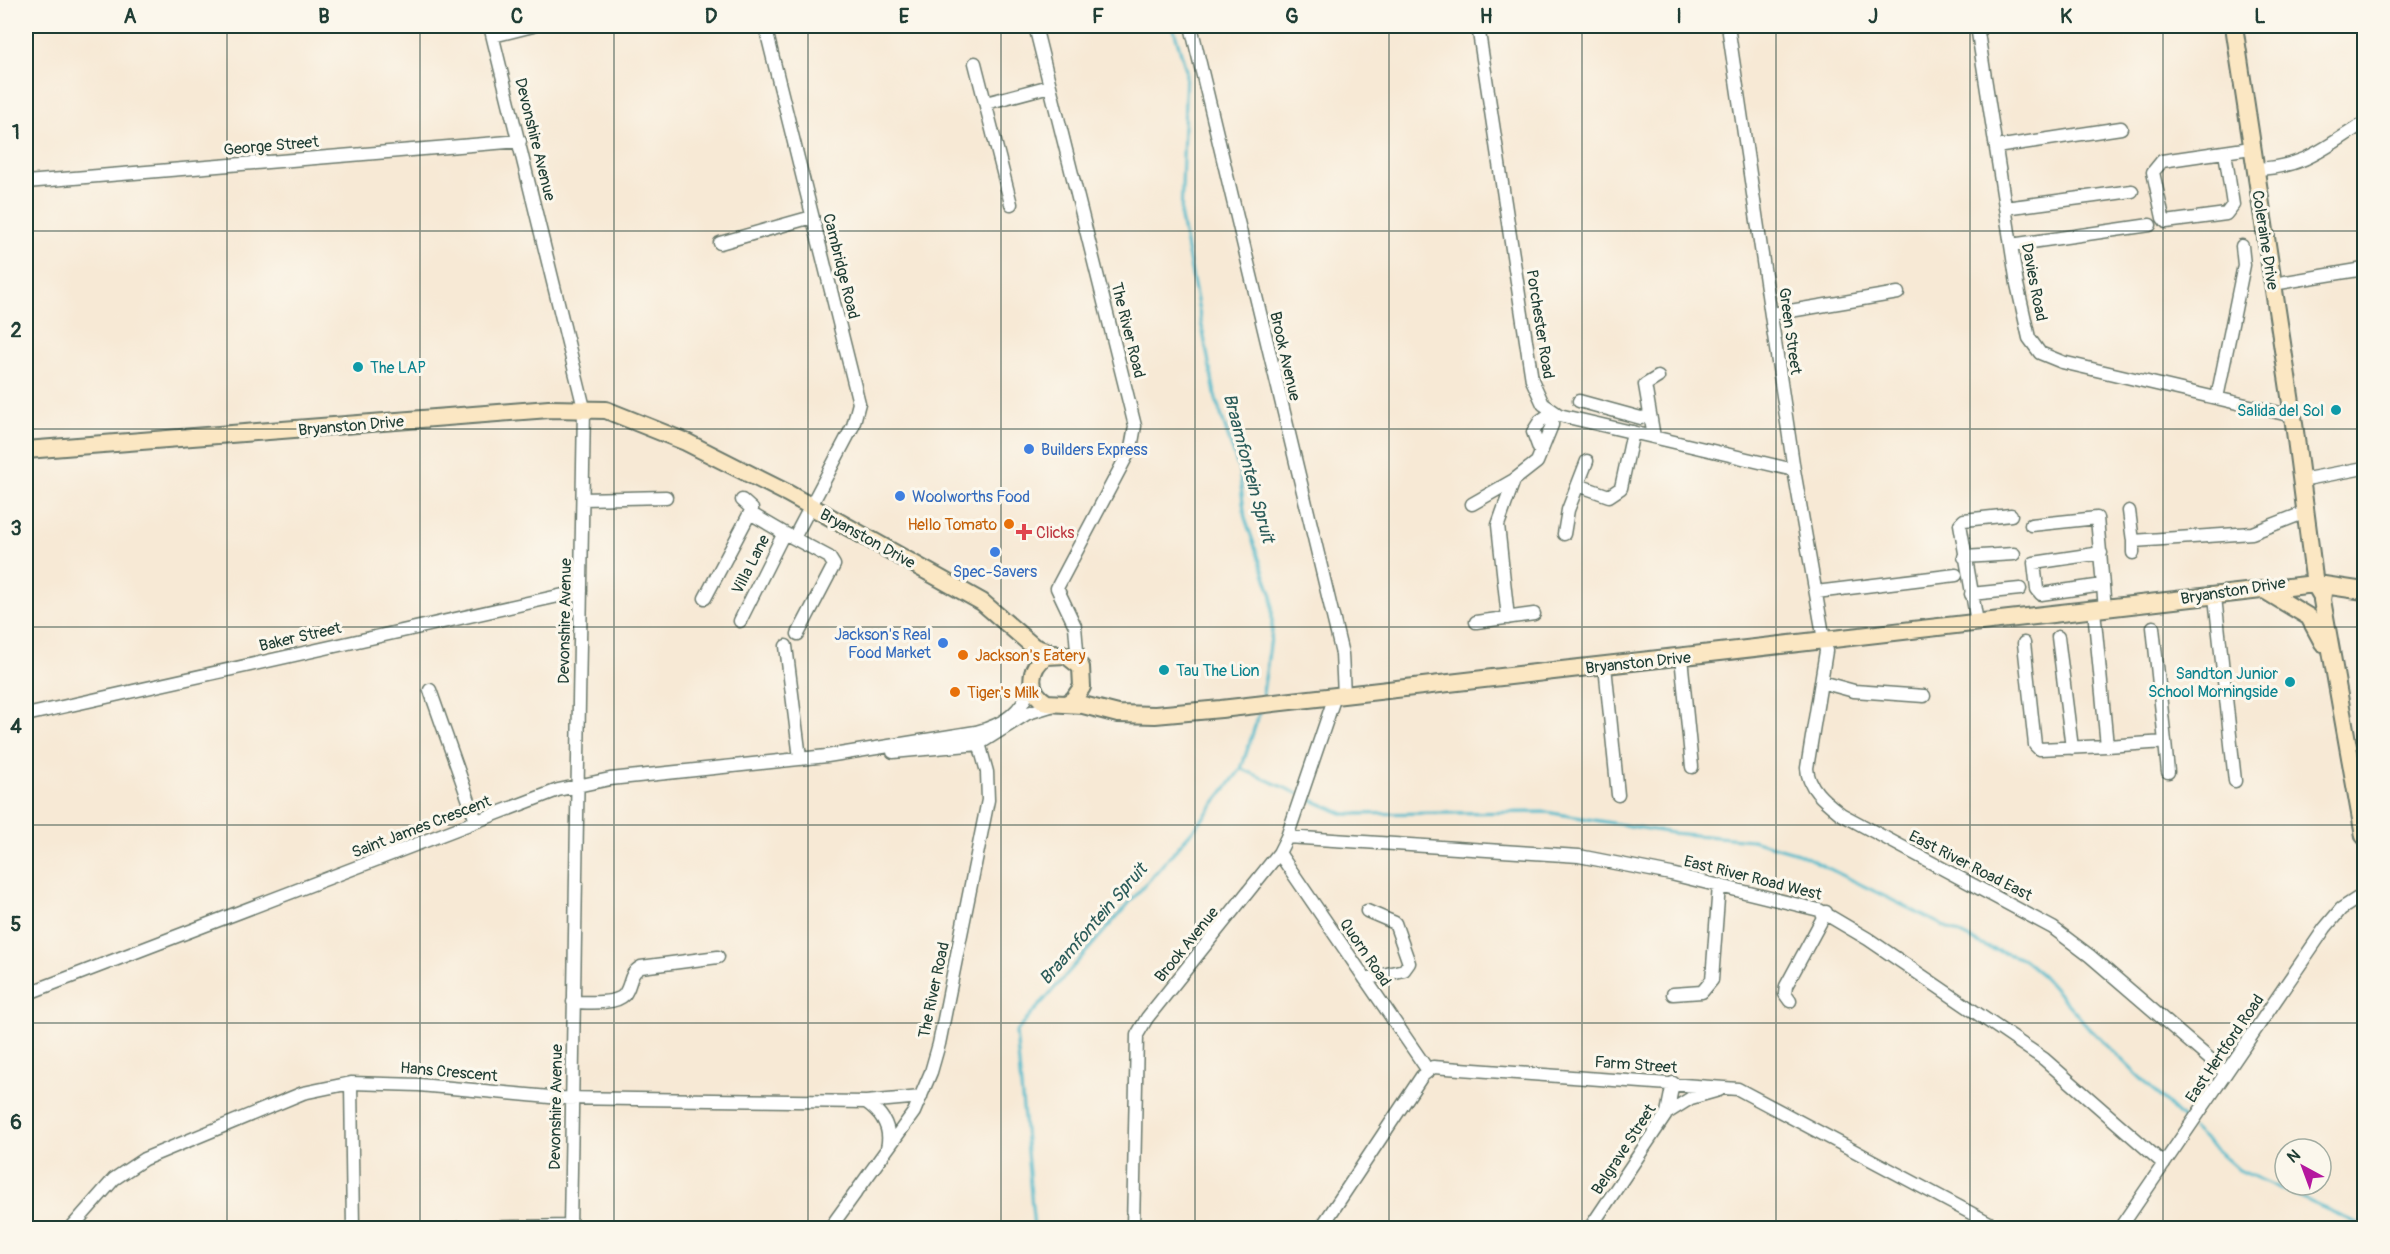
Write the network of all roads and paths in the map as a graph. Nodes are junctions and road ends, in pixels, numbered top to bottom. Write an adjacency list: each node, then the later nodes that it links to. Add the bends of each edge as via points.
1 (533, 26): 9 (street)
2 (765, 26): 24 (street, Cambridge Road)
3 (1035, 26): 11 (street, The River Road)
4 (1191, 26): 98 (street, Brook Avenue, via 1342,654 1346,682)
5 (1478, 26): 37 (street, Porchester Road, via 1532,380 1543,404)
6 (1728, 26): 32 (street, Green Street)
7 (1977, 26): 16 (street, Davies Road)
8 (2234, 26): 17 (main road, Coleraine Drive)
9 (492, 31): 15 (street, Devonshire Avenue)
10 (975, 63): 12 (street)
11 (1050, 86): 12 (street); 83 (street, The River Road, via 1135,426 1131,448 1057,588)
12 (986, 104): 22 (street)
13 (2364, 123): 19 (street, via 2300,162 2280,168)
14 (2121, 128): 16 (street)
15 (520, 141): 20 (street, George Street); 36 (street, Devonshire Avenue)
16 (1996, 147): 23 (street, Davies Road)
17 (2251, 148): 18 (street); 19 (main road, Coleraine Drive)
18 (2225, 152): 18 (street, via 2162,161 2156,166 2153,172 2166,222 2226,214 2230,210 2233,205)
19 (2254, 168): 30 (main road, Coleraine Drive)
20 (26, 182)
21 (2132, 191): 23 (street)
22 (1011, 204)
23 (2005, 208): 27 (street, Davies Road)
24 (812, 217): 26 (street); 54 (street, Cambridge Road, via 857,392 858,410)
25 (2150, 225): 27 (street)
26 (720, 243)
27 (2011, 245): 34 (street, Davies Road, via 2029,338 2040,353 2062,362)
28 (2242, 246): 34 (street, via 2244,265)
29 (2364, 269): 30 (street)
30 (2273, 284): 39 (main road, Coleraine Drive)
31 (1898, 293): 32 (street)
32 (1772, 314): 45 (street, Green Street)
33 (1658, 377): 38 (street, via 1645,385)
34 (2217, 398): 39 (street, Davies Road)
35 (1579, 401): 38 (street, via 1641,418)
36 (584, 408): 42 (main road, Bryanston Drive); 50 (street, Devonshire Avenue); 54 (main road, Bryanston Drive, via 619,414 671,439 686,442)
37 (1553, 412): 40 (street); 46 (street, via 1533,432 1540,451 1537,462)
38 (1650, 416): 41 (street)
39 (2294, 416): 47 (main road, Coleraine Drive)
40 (1634, 432): 41 (street); 48 (street, via 1621,488 1609,496)
41 (1654, 437): 45 (street)
42 (26, 450)
43 (1587, 461): 48 (street)
44 (2364, 468): 47 (street)
45 (1794, 470): 72 (street, Green Street)
46 (1514, 480): 52 (street); 79 (street, via 1498,529)
47 (2304, 480): 53 (main road, Coleraine Drive)
48 (1578, 485): 59 (street)
49 (666, 496): 50 (street)
50 (582, 499): 70 (street, Devonshire Avenue)
51 (742, 500): 56 (street, via 750,505)
52 (1472, 504)
53 (2308, 504): 55 (street, via 2252,533 2133,547); 66 (main road, Coleraine Drive)
54 (809, 511): 60 (street, Villa Lane); 90 (main road, Bryanston Drive, via 982,602 1034,647); 95 (main road, Bryanston Drive, via 983,610 1022,646)
55 (2129, 511)
56 (750, 513): 60 (street); 75 (street)
57 (2012, 515): 63 (street, via 1961,521)
58 (2031, 525): 61 (street, via 2094,516 2099,522)
59 (1564, 534)
60 (789, 536): 80 (street, Villa Lane); 85 (street, Villa Lane, via 829,556 834,565)
61 (2101, 553): 67 (street, via 2034,563 2041,594); 77 (street)
62 (2014, 554): 63 (street)
63 (1964, 557): 73 (street)
64 (1956, 575): 72 (street)
65 (2364, 583): 66 (main road)
66 (2320, 584): 69 (main road, Bryanston Drive); 71 (main road); 76 (main road, Bryanston Drive, via 2257,584); 92 (main road, Coleraine Drive)
67 (2096, 586)
68 (2019, 589): 73 (street)
69 (2264, 590): 74 (main road, Bryanston Drive); 92 (main road, via 2309,617)
70 (581, 591): 102 (street, Baker Street); 111 (street, Devonshire Avenue)
71 (2364, 591)
72 (1816, 592): 87 (street, Green Street)
73 (1971, 594): 82 (street)
74 (2215, 597): 76 (main road, Bryanston Drive); 110 (street)
75 (705, 598)
76 (2151, 604): 77 (main road, Bryanston Drive)
77 (2099, 609): 82 (main road, Bryanston Drive); 105 (street)
78 (1534, 614): 79 (street)
79 (1508, 618): 81 (street)
80 (740, 621)
81 (1476, 622)
82 (1977, 622): 87 (main road, Bryanston Drive)
83 (1075, 626): 90 (street, via 1071,638); 94 (street, The River Road)
84 (2152, 627): 104 (street)
85 (798, 634)
86 (2058, 637): 106 (street)
87 (1825, 641): 91 (main road, Bryanston Drive); 96 (street, East River Road East)
88 (2024, 643): 106 (street, via 2035,745 2042,751)
89 (786, 646): 107 (street)
90 (1057, 654): 94 (main road); 95 (main road, via 1040,661)
91 (1681, 657): 93 (main road, Bryanston Drive); 108 (street)
92 (2331, 657): 114 (main road, Coleraine Drive)
93 (1605, 666): 98 (main road, Bryanston Drive); 112 (street)
94 (1080, 667): 100 (main road, via 1084,679 1079,694); 101 (main road, via 1096,696)
95 (1032, 679): 100 (main road, via 1040,699); 103 (street, Saint James Crescent, via 1026,699 1014,714)
96 (1821, 682): 99 (street, via 1854,691); 128 (street, East River Road East, via 1807,772 1822,799 1876,834 2053,928)
97 (430, 690): 113 (street)
98 (1340, 695): 101 (main road, Bryanston Drive, via 1221,710); 115 (street, Brook Avenue)
99 (1924, 696)
100 (1060, 705): 101 (main road, Bryanston Drive); 103 (street, Saint James Crescent, via 1028,713)
101 (1124, 714)
102 (26, 715)
103 (977, 738): 107 (street, Saint James Crescent); 132 (street, The River Road, via 987,772 988,800 939,1044)
104 (2165, 742): 105 (street); 109 (street)
105 (2107, 746): 106 (street)
106 (2072, 748)
107 (800, 758): 111 (street, Saint James Crescent)
108 (1692, 767)
109 (2168, 772)
110 (2235, 781)
111 (578, 784): 113 (street, Saint James Crescent); 126 (street, Devonshire Avenue)
112 (1618, 795)
113 (476, 821): 123 (street, Saint James Crescent)
114 (2364, 836)
115 (1287, 837): 116 (street, Brook Avenue); 117 (street, East River Road West, via 1579,856)
116 (1279, 853): 122 (street, Quorn Road); 143 (street, Brook Avenue, via 1137,1035)
117 (1719, 885): 120 (street, East River Road West); 124 (street, via 1712,980 1702,992)
118 (2364, 894): 128 (street, East Hertford Road, via 2333,917)
119 (1367, 911): 122 (street, via 1395,923 1409,963 1404,970)
120 (1826, 912): 125 (street, via 1786,986 1785,994); 137 (street, East River Road West, via 2044,1059)
121 (718, 957): 126 (street, via 641,968 632,974 621,997)
122 (1365, 979): 127 (street, Quorn Road)
123 (26, 994)
124 (1673, 994)
125 (1790, 1001)
126 (573, 1002): 133 (street, Devonshire Avenue)
127 (1427, 1069): 130 (street, Farm Street); 144 (street)
128 (2226, 1073): 137 (street, East Hertford Road)
129 (351, 1083): 133 (street, Hans Crescent, via 381,1082); 139 (street, Hans Crescent, via 303,1093 151,1156 114,1179); 140 (street)
130 (1673, 1083): 131 (street, Farm Street); 135 (street, Belgrave Street)
131 (1729, 1087): 135 (street, via 1695,1096); 146 (street, Farm Street, via 1751,1094)
132 (921, 1097): 134 (street, Hans Crescent); 136 (street, The River Road)
133 (572, 1098): 134 (street, Hans Crescent); 138 (street, Devonshire Avenue)
134 (866, 1102): 136 (street, via 887,1125)
135 (1667, 1113): 145 (street, Belgrave Street)
136 (885, 1155): 142 (street, The River Road)
137 (2164, 1164): 147 (street, East Hertford Road)
138 (570, 1227): 141 (street)
139 (71, 1228)
140 (353, 1228)
141 (459, 1228)
142 (830, 1228)
143 (1133, 1228)
144 (1321, 1228)
145 (1590, 1228)
146 (1999, 1228)
147 (2120, 1228)

